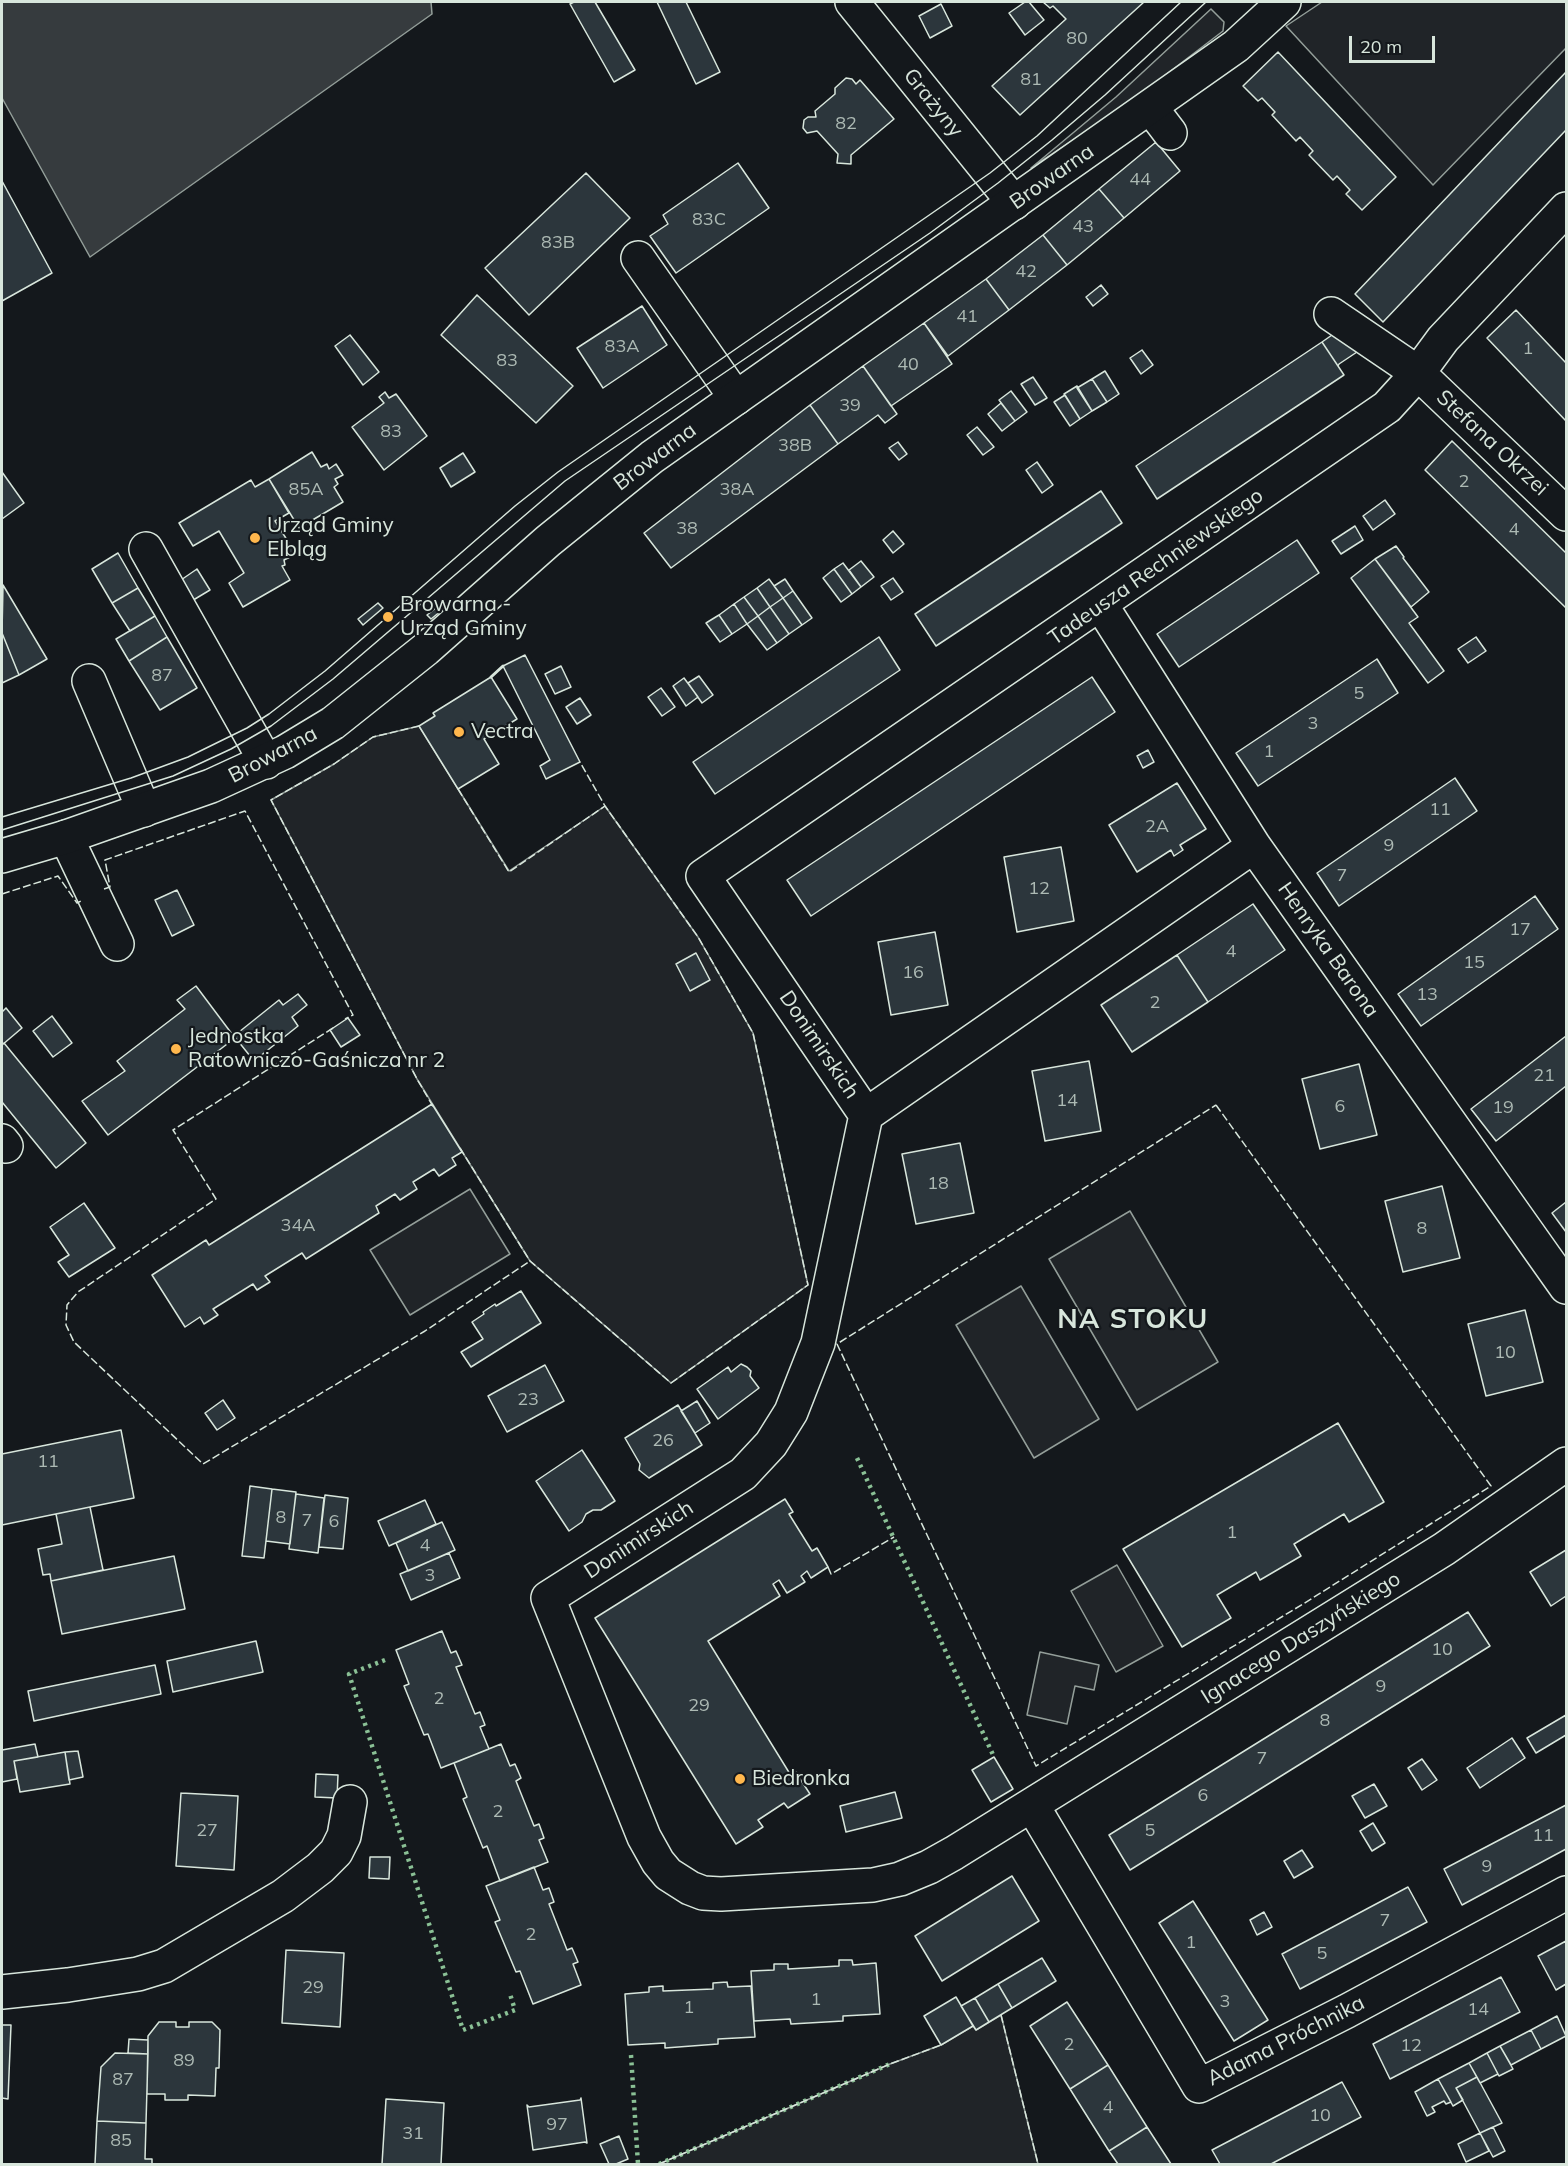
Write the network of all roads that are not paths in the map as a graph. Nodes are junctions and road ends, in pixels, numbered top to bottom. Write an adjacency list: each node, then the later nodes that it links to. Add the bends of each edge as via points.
1 (852, 2): 3 (street, Grażyny)
2 (1284, 2): 3 (street, Browarna, via 1160,120)
3 (1014, 204): 8 (street, Browarna)
4 (1566, 209): 7 (street, Tadeusza Rechniewskiego, via 1443,339)
5 (638, 258): 8 (street)
6 (1331, 314): 7 (street, Stefana Okrzei)
7 (1418, 373): 9 (street, Stefana Okrzei); 11 (street, Tadeusza Rechniewskiego, via 1387,407)
8 (736, 398): 13 (street, Browarna, via 597,500 426,649 333,723)
9 (1566, 514)
10 (146, 549): 13 (street)
11 (1101, 605): 16 (street, Henryka Barona); 18 (street, Tadeusza Rechniewskiego)
12 (89, 681): 14 (street)
13 (266, 762): 14 (street, Browarna)
14 (144, 810): 15 (street, Browarna)
15 (66, 837): 17 (street, Browarna); 19 (street)
16 (1254, 846): 20 (street); 21 (street, Henryka Barona)
17 (2, 856)
18 (703, 876): 20 (street, Donimirskich)
19 (117, 944)
20 (867, 1114): 24 (street, Donimirskich, via 818,1343 791,1412 771,1444 742,1474 548,1598 644,1837 663,1868 690,1888 721,1894 892,1881 930,1867)
21 (1566, 1287)
22 (1566, 1464): 24 (street, Ignacego Daszyńskiego, via 1444,1549)
23 (350, 1802): 26 (street, via 344,1836 336,1852 320,1868 283,1896 164,1966 138,1974)
24 (1032, 1805): 25 (street, Adama Próchnika, via 1199,2086)
25 (1566, 1893)
26 (2, 1992)

